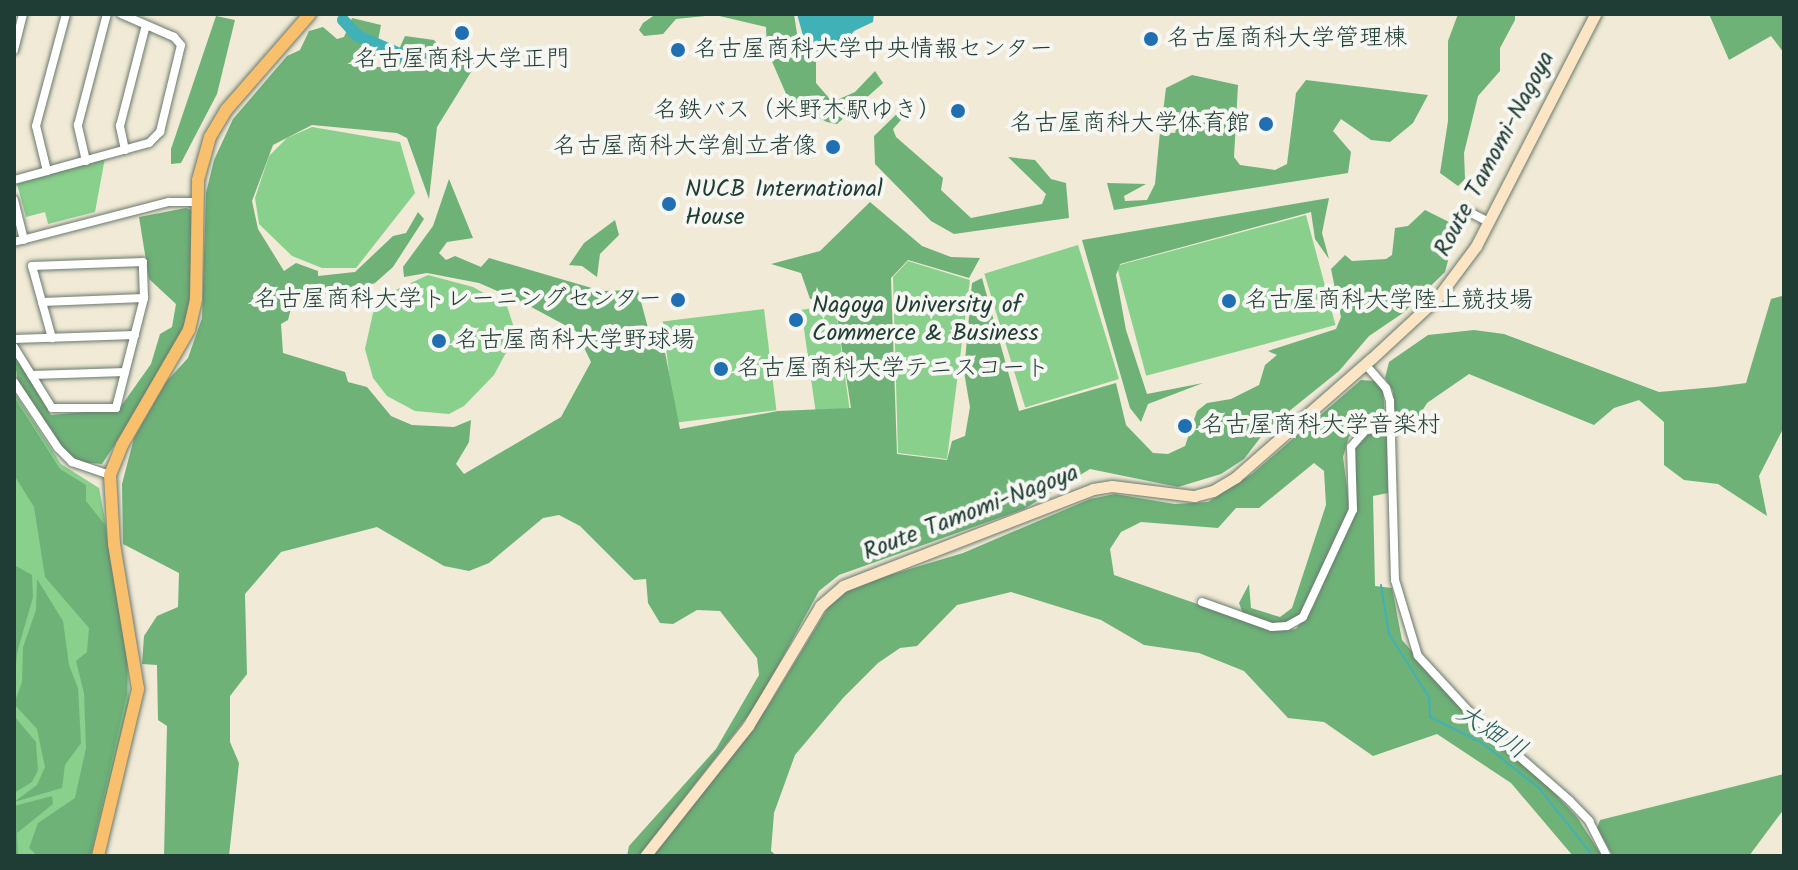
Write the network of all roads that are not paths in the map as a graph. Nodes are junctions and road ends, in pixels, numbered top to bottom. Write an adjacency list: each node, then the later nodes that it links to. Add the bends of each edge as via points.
1 (23, 14): 8 (street)
2 (66, 14): 11 (street, via 36,126)
3 (107, 14): 10 (street, via 78,125)
4 (121, 14): 7 (street)
5 (310, 14): 14 (main road, via 218,124 201,163)
6 (1595, 14): 16 (main road, Route Tamomi-Nagoya)
7 (146, 25): 9 (street, via 120,126); 9 (street, via 174,37 181,50 160,132 149,143)
8 (14, 50)
9 (125, 150): 10 (street)
10 (86, 161): 11 (street)
11 (47, 171): 12 (street)
12 (14, 180)
13 (14, 200): 17 (street)
14 (196, 202): 17 (street, via 169,202); 30 (main road, via 196,299 189,330)
15 (1471, 213): 16 (street)
16 (1489, 222): 25 (main road, Route Tamomi-Nagoya, via 1438,297)
17 (24, 240): 18 (street)
18 (14, 242)
19 (144, 298): 20 (street); 20 (street, via 143,262 32,266); 21 (street)
20 (42, 302): 22 (street)
21 (135, 335): 22 (street); 26 (street)
22 (52, 338): 23 (street)
23 (14, 339)
24 (14, 347): 27 (street)
25 (1365, 364): 29 (street, via 1388,392); 33 (main road, Route Tamomi-Nagoya, via 1236,477 1213,491 1194,496 1112,486 1093,489 843,586 820,606 748,726)
26 (125, 372): 27 (street); 27 (street, via 116,408 59,411)
27 (32, 375)
28 (14, 382): 30 (street, via 72,462)
29 (1390, 428): 31 (street, via 1366,430 1351,447 1353,510 1303,617 1272,627); 34 (street, via 1395,580 1418,656 1475,718 1589,821)
30 (110, 475): 32 (main road, via 114,544 138,689)
31 (1202, 602)
32 (98, 856)
33 (645, 856)
34 (1607, 856)

